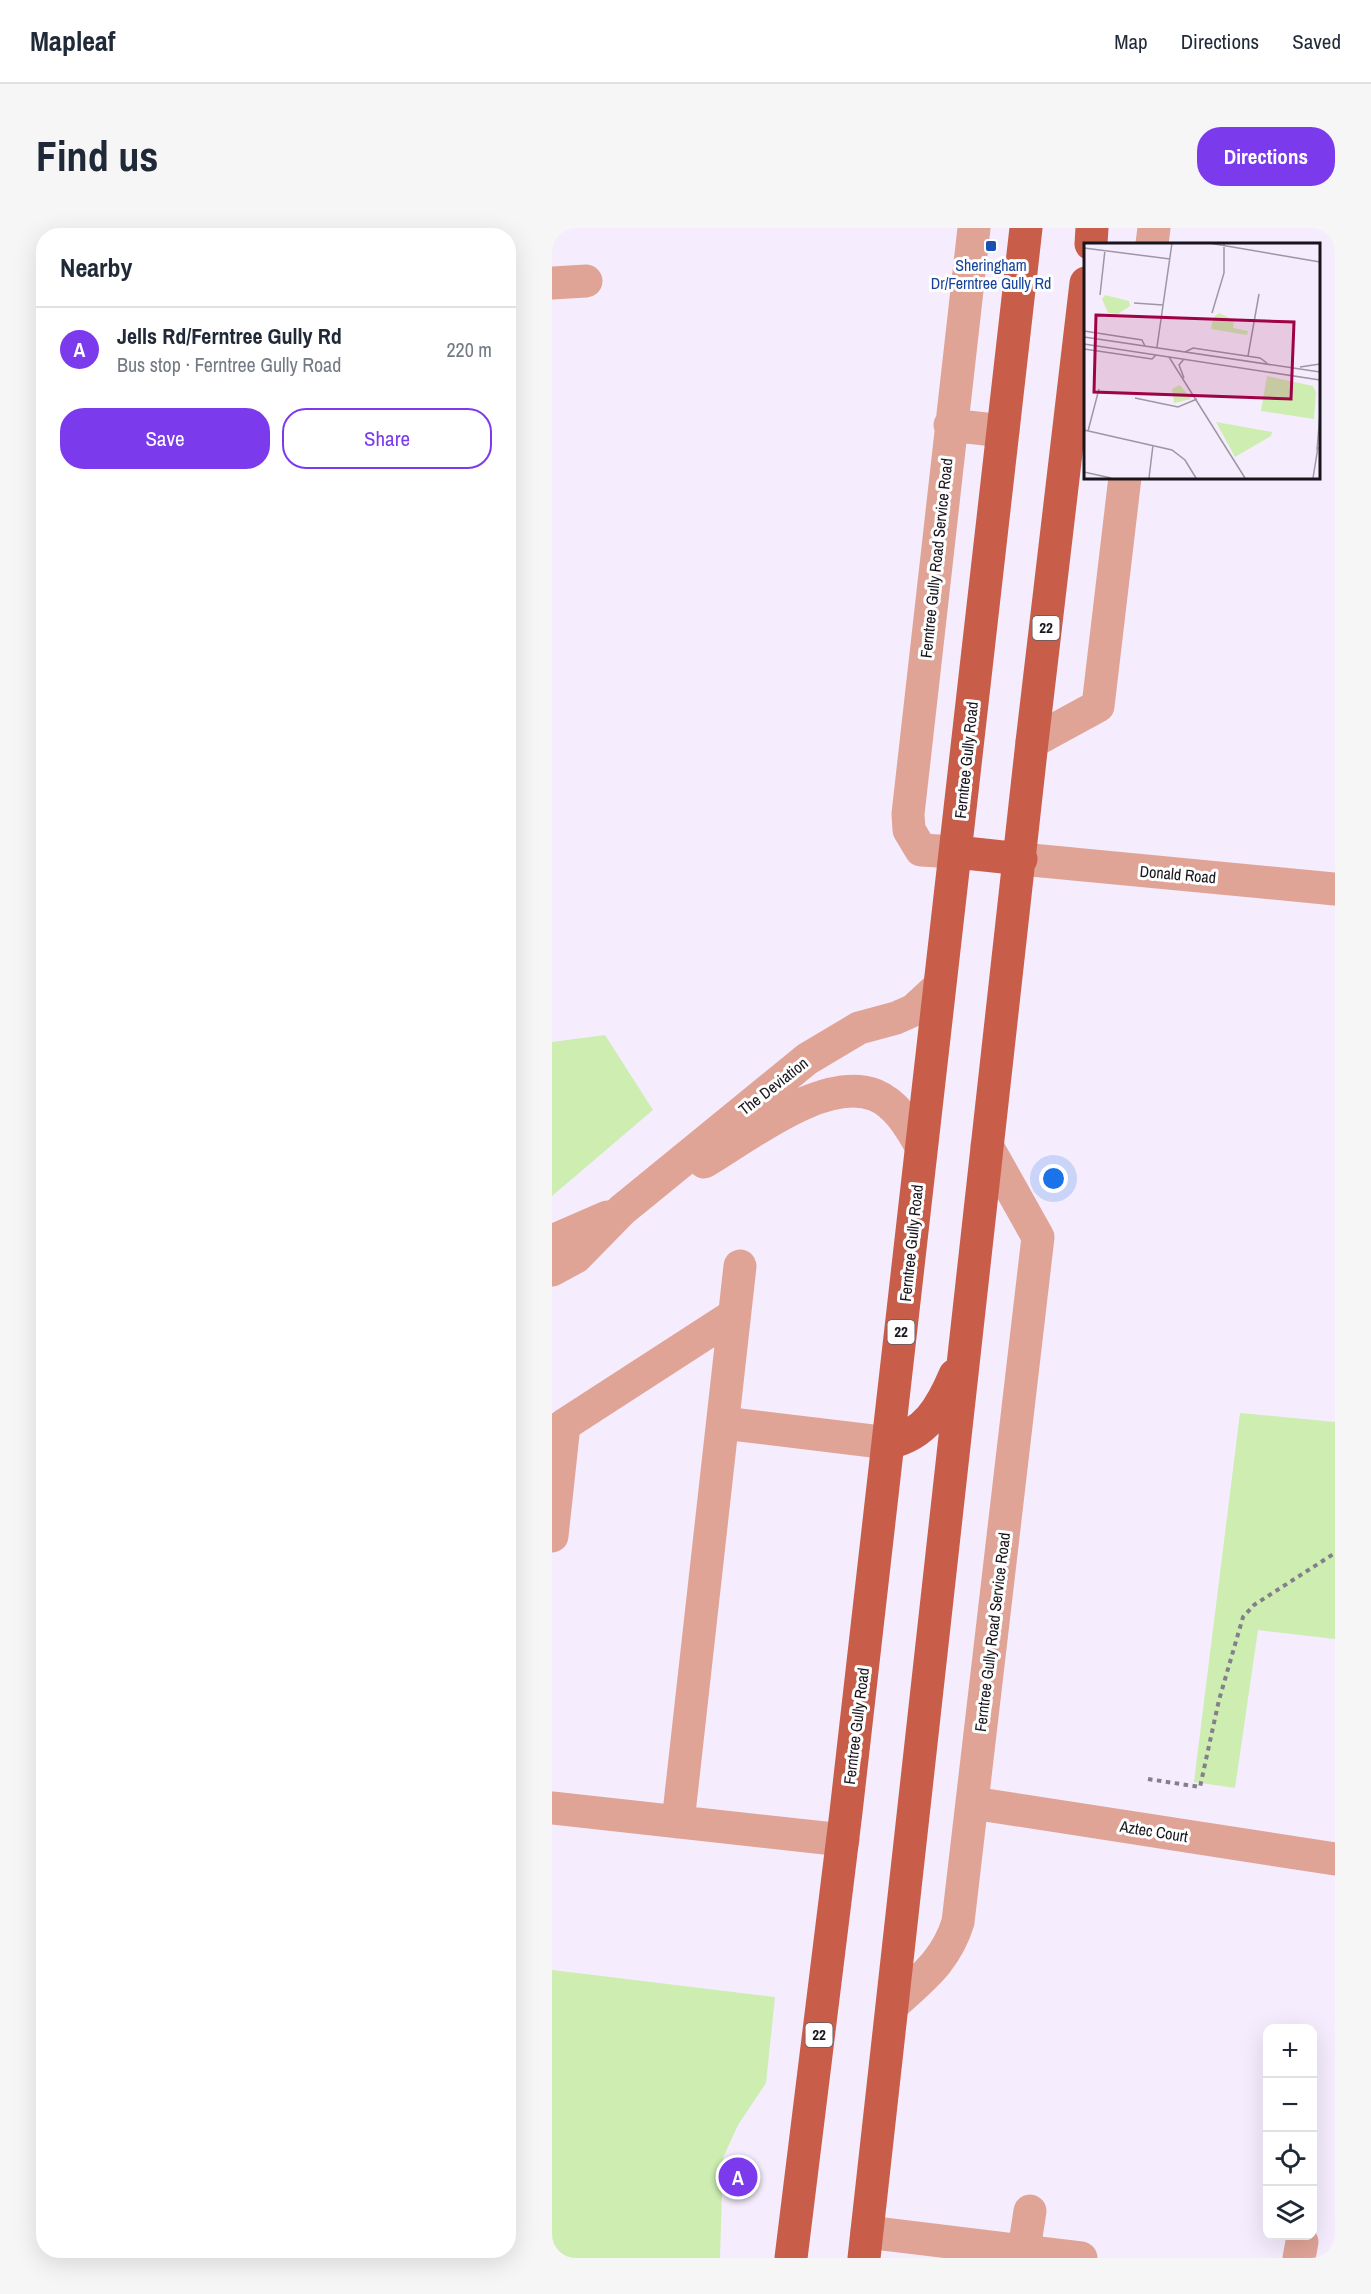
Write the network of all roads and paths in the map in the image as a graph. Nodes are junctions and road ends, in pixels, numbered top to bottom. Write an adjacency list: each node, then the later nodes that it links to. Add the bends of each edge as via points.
1 (974, 228): 10 (street, Ferntree Gully Road Service Road)
2 (1026, 228): 11 (main road, Ferntree Gully Road / 22)
3 (1092, 228): 5 (main road)
4 (1154, 228): 6 (street)
5 (1090, 243)
6 (1152, 243)
7 (586, 281): 8 (street)
8 (552, 283)
9 (1084, 300): 13 (main road, 22)
10 (950, 425): 11 (street); 14 (street, Ferntree Gully Road Service Road, via 908,814 909,830 921,850)
11 (1003, 431): 14 (main road, Ferntree Gully Road / 22)
12 (1125, 478): 13 (street, via 1098,706)
13 (1032, 742): 15 (main road, 22)
14 (956, 852): 15 (main road); 17 (main road, Ferntree Gully Road / 22)
15 (1021, 858): 16 (street, Donald Road); 19 (main road, 22)
16 (1335, 889)
17 (939, 987): 18 (main road, Ferntree Gully Road / 22); 21 (street, The Deviation, via 914,1010 859,1028 807,1059)
18 (921, 1146): 21 (street, The Deviation, via 893,1107 876,1096 854,1090 831,1093 781,1117); 29 (main road, Ferntree Gully Road / 22)
19 (987, 1146): 22 (street); 27 (main road, 22)
20 (1042, 1201): 22 (street, Ferntree Gully Road Service Road)
21 (622, 1210): 23 (street, The Deviation); 25 (street, The Deviation, via 576,1257)
22 (1038, 1237): 33 (street, Ferntree Gully Road Service Road)
23 (552, 1241)
24 (740, 1266): 26 (street)
25 (552, 1270)
26 (735, 1315): 28 (street); 30 (street, via 564,1425)
27 (965, 1351): 29 (main road, via 945,1400 931,1420 917,1432); 38 (main road, 22)
28 (723, 1423): 29 (street); 35 (street)
29 (889, 1443): 36 (main road, Ferntree Gully Road / 22)
30 (552, 1536)
31 (1335, 1553): 32 (path, via 1254,1605 1243,1617 1227,1666 1200,1787)
32 (1148, 1779)
33 (973, 1803): 37 (street, Aztec Court); 38 (street, Ferntree Gully Road Service Road, via 958,1923 951,1944 939,1961)
34 (552, 1808): 35 (street)
35 (678, 1822): 36 (street)
36 (843, 1840): 42 (main road, Ferntree Gully Road / 22)
37 (1335, 1859)
38 (894, 2004): 40 (main road, 22)
39 (1030, 2211): 41 (street)
40 (867, 2249): 41 (street)
41 (1024, 2250): 43 (street)
42 (791, 2258)
43 (1081, 2258)

